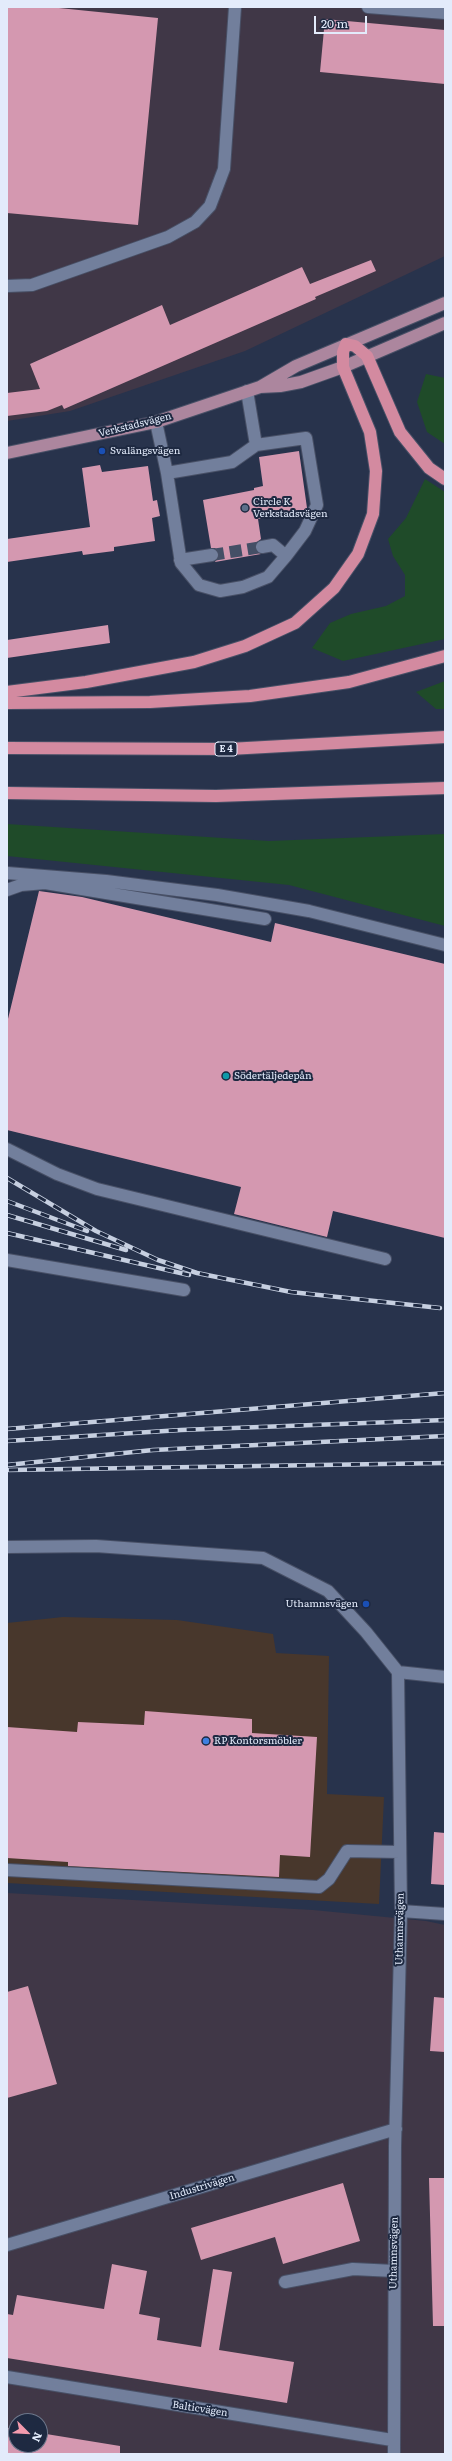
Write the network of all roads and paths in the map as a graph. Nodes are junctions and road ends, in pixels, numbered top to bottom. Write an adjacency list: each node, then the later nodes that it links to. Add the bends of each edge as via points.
1 (236, 7): 4 (street, via 224,169 210,206 195,222 168,237 32,285)
2 (368, 7): 3 (street)
3 (445, 13)
4 (7, 286)
5 (445, 303): 7 (main road, Verkstadsvägen)
6 (445, 323): 8 (main road, Verkstadsvägen)
7 (346, 344): 8 (highway, via 355,346); 9 (highway); 10 (main road, Verkstadsvägen, via 296,366)
8 (367, 356): 9 (main road, Verkstadsvägen); 16 (highway, via 400,432 429,468)
9 (343, 367): 10 (main road, Verkstadsvägen, via 301,382); 22 (highway, via 370,432 376,471 373,514 358,554 334,588 295,623 246,646 194,662 86,682)
10 (260, 387): 11 (main road, Verkstadsvägen)
11 (247, 391): 12 (main road, Verkstadsvägen); 13 (street)
12 (156, 422): 14 (main road, Verkstadsvägen); 15 (street)
13 (256, 445): 15 (street, via 232,462); 19 (street, via 306,438 316,505 305,531)
14 (7, 453)
15 (167, 473): 20 (street)
16 (445, 479)
17 (262, 546): 19 (street, via 273,545)
18 (212, 555): 20 (street)
19 (286, 556): 20 (street, via 268,577 243,587 220,591 199,586)
20 (180, 560)
21 (445, 656): 23 (highway, via 349,682 250,696 150,702)
22 (7, 692)
23 (7, 703)
24 (445, 737): 25 (highway, E 4, via 229,749)
25 (7, 748)
26 (445, 788): 27 (highway, via 216,796)
27 (7, 793)
28 (7, 873): 31 (street, via 106,881 216,895 309,911)
29 (7, 890): 30 (street, via 21,885 45,883)
30 (265, 919)
31 (445, 945)
32 (7, 1149): 33 (street, via 57,1174 97,1189)
33 (385, 1259)
34 (7, 1260): 35 (street)
35 (184, 1290)
36 (7, 1547): 37 (street, via 96,1546 263,1558 328,1591)
37 (398, 1672): 38 (street); 39 (street, Uthamnsvägen)
38 (445, 1677)
39 (400, 1852): 40 (street, via 347,1851 329,1879 319,1887); 41 (street, Uthamnsvägen)
40 (7, 1870)
41 (401, 1911): 42 (street); 43 (street, Uthamnsvägen)
42 (445, 1914)
43 (396, 2129): 44 (street, Industrivägen); 45 (street, Uthamnsvägen)
44 (7, 2245)
45 (394, 2271): 46 (street, via 352,2268); 48 (street, Uthamnsvägen)
46 (286, 2282)
47 (7, 2378): 48 (street, Balticvägen)
48 (392, 2440): 49 (street, Uthamnsvägen)
49 (394, 2454)

